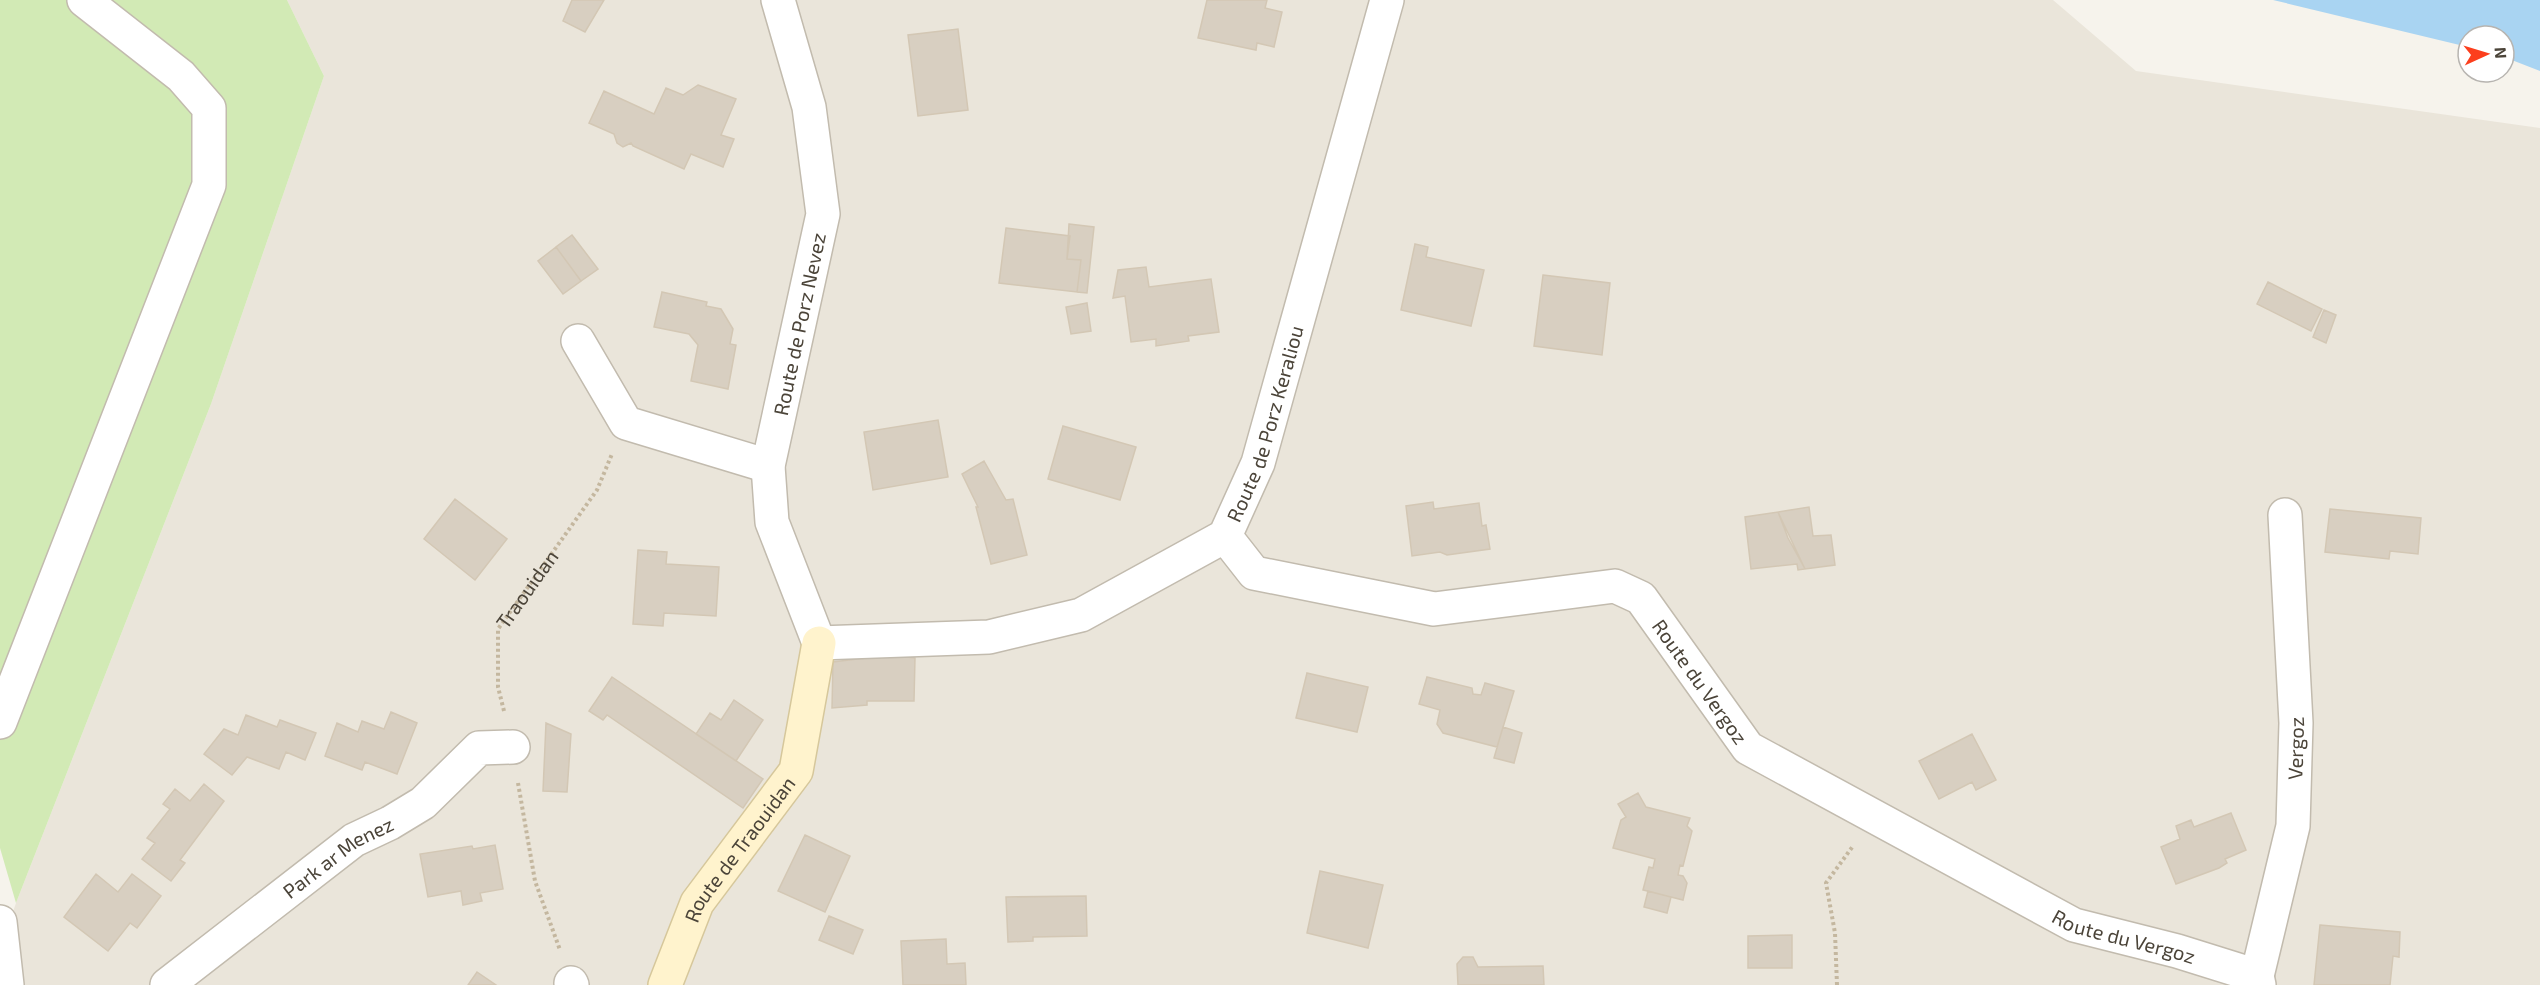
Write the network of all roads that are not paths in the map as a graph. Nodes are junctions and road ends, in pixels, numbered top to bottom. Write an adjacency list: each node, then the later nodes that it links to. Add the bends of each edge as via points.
1 (84, 0): 9 (street, via 181,76 209,108 209,185)
2 (778, 0): 5 (street, Route de Porz Nevez, via 809,107 823,214)
3 (1387, 0): 7 (street, Route de Porz Keraliou, via 1258,463)
4 (578, 341): 5 (street, via 626,423)
5 (768, 466): 8 (street, Route de Porz Nevez, via 772,522)
6 (2285, 515): 12 (street, Vergoz, via 2296,723 2293,826)
7 (1225, 536): 8 (street, Route de Porz Keraliou, via 1081,615 989,637); 12 (street, Route du Vergoz, via 1254,573 1434,609 1615,586 1641,597 1748,748 2074,925 2177,951)
8 (819, 643): 15 (street, Route de Traouidan, via 796,771 697,903)
9 (0, 722)
10 (513, 747): 14 (street, Park ar Menez, via 479,748 423,803 354,840)
11 (0, 922): 13 (street)
12 (2258, 980)
13 (7, 985)
14 (167, 985)
15 (665, 985)

